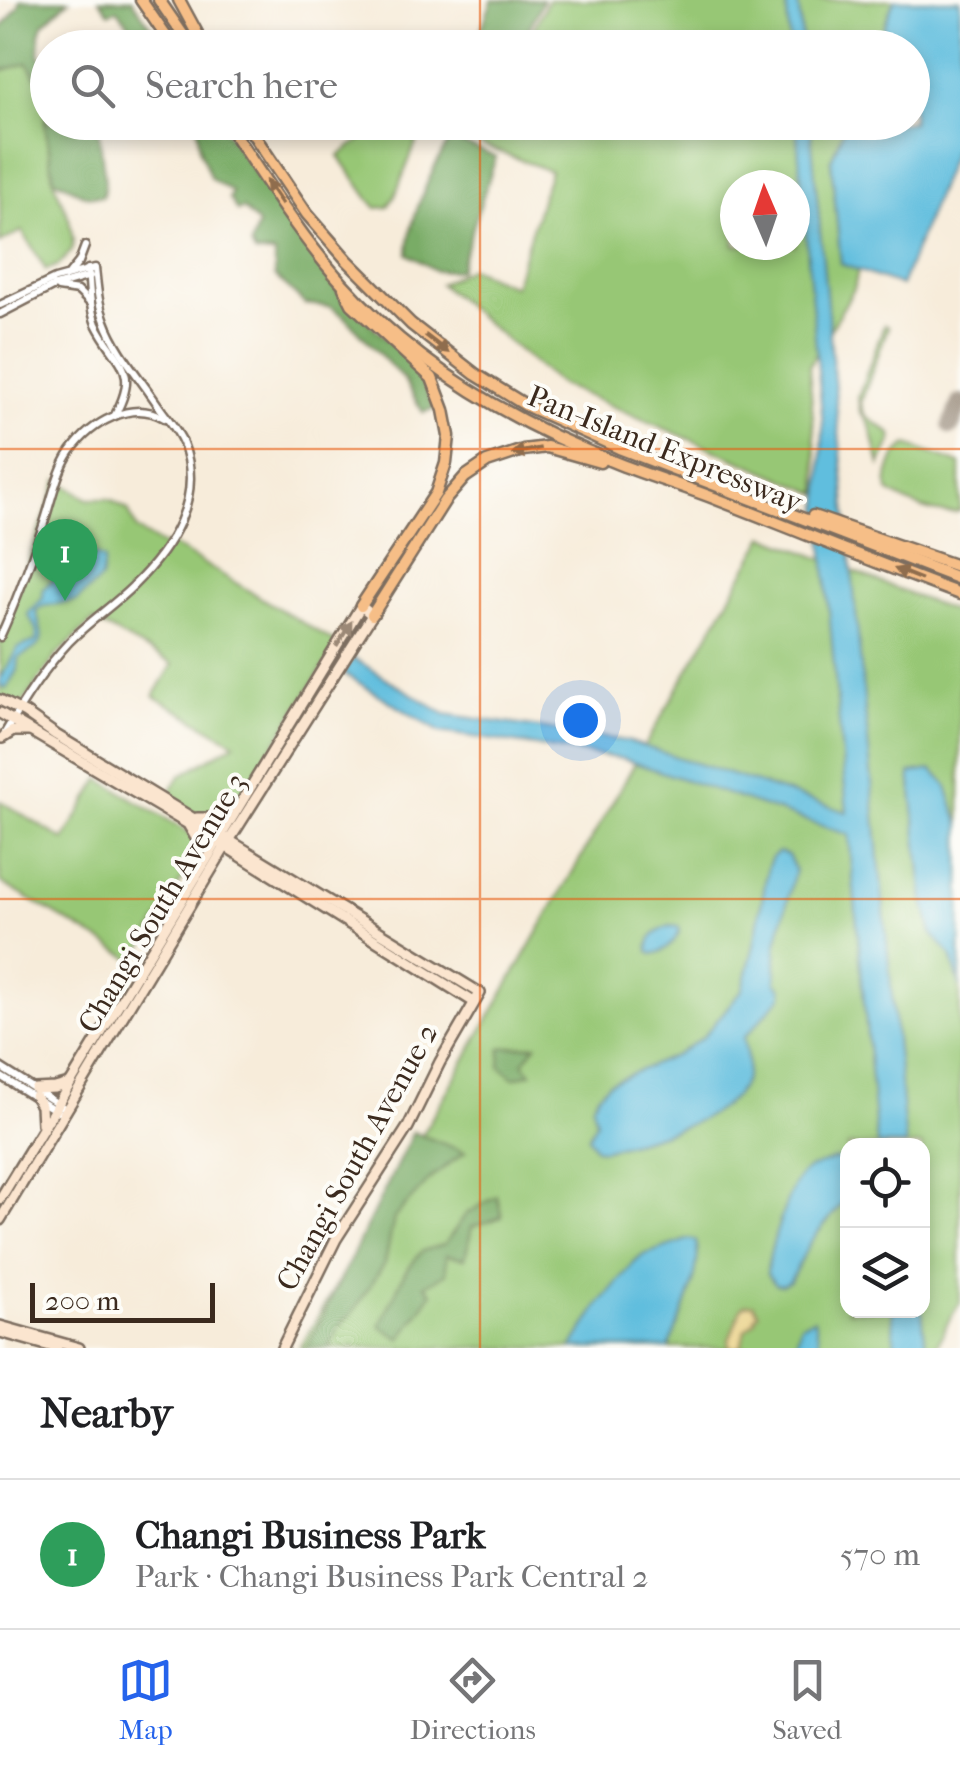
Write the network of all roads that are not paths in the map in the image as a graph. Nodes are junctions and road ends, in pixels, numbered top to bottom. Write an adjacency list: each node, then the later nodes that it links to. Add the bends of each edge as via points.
1 (141, 0): 4 (highway)
2 (158, 0): 5 (highway)
3 (179, 0): 6 (highway)
4 (162, 30)
5 (179, 30)
6 (195, 30)
7 (238, 140): 12 (highway, Pan-Island Expressway, one-way to 7)
8 (259, 140): 20 (highway, Pan-Island Expressway, one-way to 20, via 308,214 364,279 488,382 582,432)
9 (85, 246): 11 (street)
10 (92, 272): 11 (street); 13 (street); 15 (street); 18 (street, via 109,331)
11 (69, 274): 14 (street)
12 (342, 283): 19 (highway, Pan-Island Expressway, via 444,373 549,434); 24 (highway, via 352,304 432,378 448,436 436,493)
13 (52, 288): 15 (street, via 78,291); 16 (street)
14 (0, 305)
15 (91, 305): 17 (street, via 125,371 128,385)
16 (0, 314)
17 (115, 416): 18 (street, via 147,411); 26 (street, via 81,439 62,466)
18 (169, 421): 28 (street, via 191,473 176,532 143,576 55,658)
19 (621, 465): 23 (highway, Pan-Island Expressway, one-way to 19); 25 (highway, one-way to 25, via 547,447 487,462 444,500)
20 (854, 534): 21 (highway); 22 (highway)
21 (960, 565)
22 (960, 579)
23 (960, 594)
24 (361, 606): 25 (street); 33 (street, Changi South Avenue 3, one-way to 24)
25 (372, 614): 35 (street, Changi South Avenue 3)
26 (0, 638)
27 (0, 700): 28 (street)
28 (19, 710): 30 (street); 34 (street)
29 (0, 713): 30 (street)
30 (12, 720): 31 (street); 32 (street)
31 (32, 731): 32 (street); 34 (street)
32 (1, 740)
33 (238, 807): 34 (street, via 223,818); 35 (street, Changi South Avenue 3)
34 (191, 820): 35 (street); 36 (street, via 201,852)
35 (223, 840): 36 (street, Changi South Avenue 3); 41 (street, Changi South Avenue 3); 48 (street, Changi South Avenue 2, via 477,998 408,1127 336,1238)
36 (198, 872): 39 (street, Changi South Avenue 3)
37 (0, 1067): 40 (street)
38 (0, 1076): 40 (street)
39 (69, 1084): 40 (street); 41 (street, Changi South Avenue 3)
40 (35, 1092): 41 (street); 42 (street)
41 (60, 1109): 42 (street, Changi South Avenue 3); 44 (street, Changi South Avenue 3)
42 (43, 1127): 43 (street, Changi South Avenue 3)
43 (0, 1199)
44 (0, 1220)
45 (0, 1329): 46 (street); 47 (street)
46 (57, 1348)
47 (79, 1348)
48 (282, 1348)

